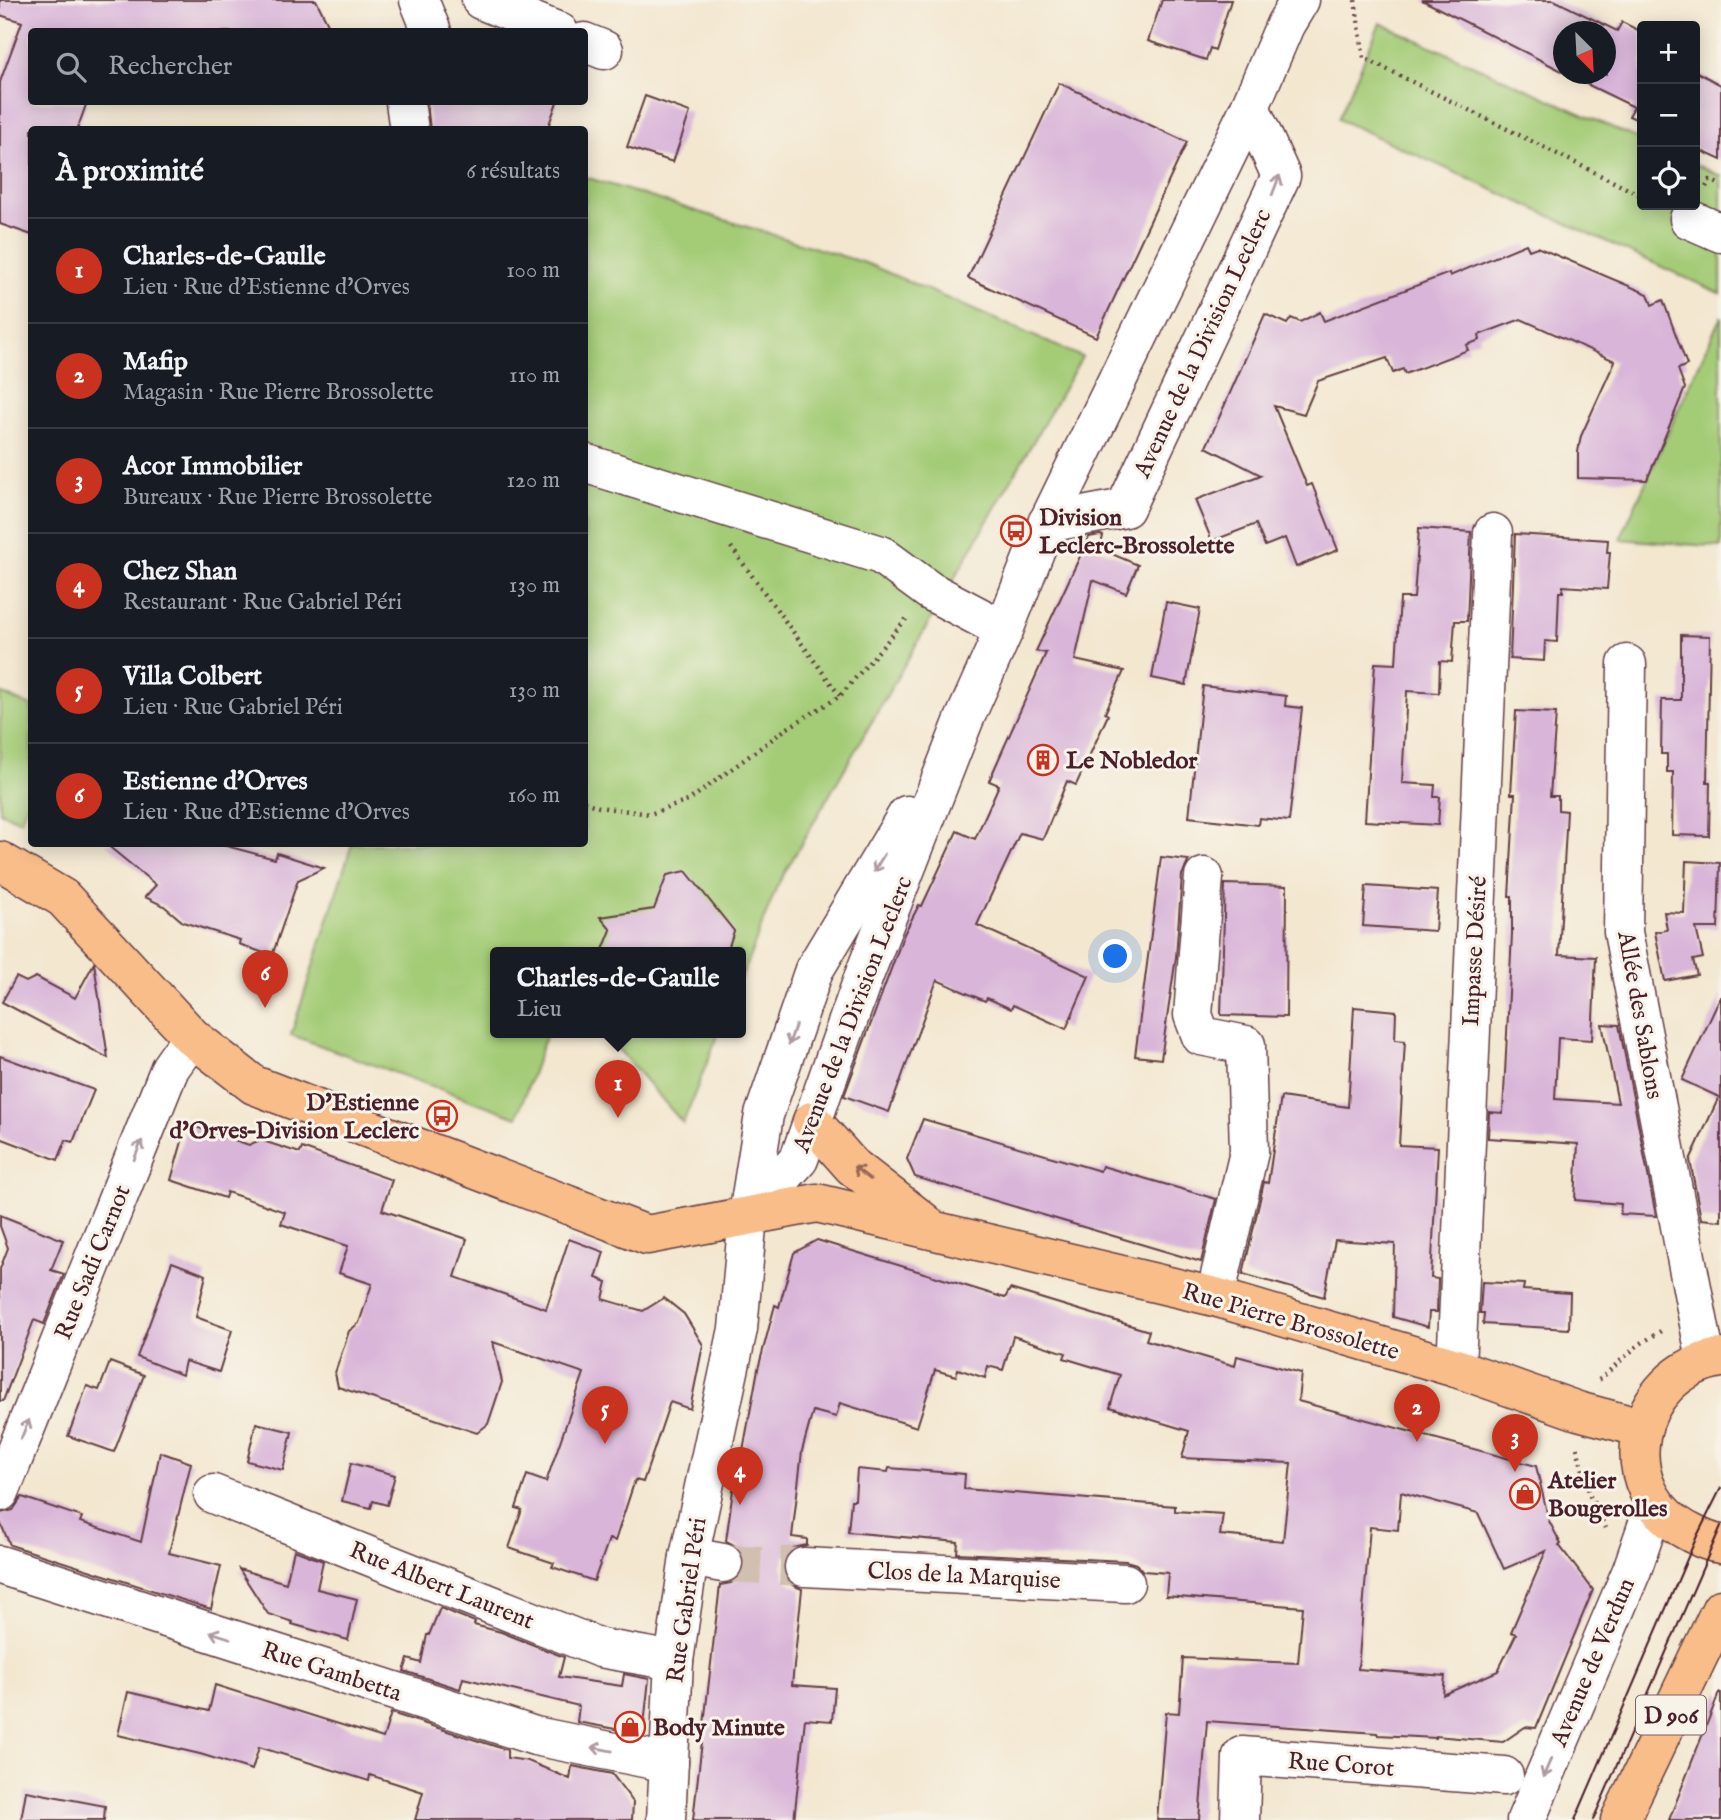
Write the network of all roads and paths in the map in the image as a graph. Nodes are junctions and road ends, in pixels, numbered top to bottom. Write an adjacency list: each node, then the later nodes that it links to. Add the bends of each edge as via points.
1 (419, 0): 5 (street)
2 (481, 0): 6 (street)
3 (1300, 0): 8 (street, Avenue de la Division Leclerc)
4 (1355, 0): 10 (path, via 1364,58)
5 (430, 28)
6 (549, 28)
7 (405, 105): 9 (street)
8 (1250, 107): 12 (street, Avenue de la Division Leclerc); 12 (street, Avenue de la Division Leclerc, one-way to 8, via 1125,508 1281,176)
9 (408, 126)
10 (1637, 194)
11 (588, 464): 15 (street, via 881,555)
12 (1047, 523): 16 (street, Avenue de la Division Leclerc)
13 (1493, 533): 29 (street, Impasse Désiré)
14 (725, 540): 18 (path)
15 (930, 591): 16 (street); 18 (path)
16 (1004, 630): 19 (street, Avenue de la Division Leclerc)
17 (1627, 664): 28 (street, Allée des Sablons, via 1623,932)
18 (840, 696): 20 (path, via 786,729 688,801 650,814)
19 (964, 720): 24 (street, Avenue de la Division Leclerc); 25 (street, Avenue de la Division Leclerc, one-way to 25, via 814,970 764,1115)
20 (588, 803)
21 (0, 861): 23 (main road, Rue Pierre Brossolette, via 63,898)
22 (1204, 877): 27 (street, via 1193,1015 1201,1036 1247,1045 1250,1152)
23 (192, 1037): 25 (main road, Rue Pierre Brossolette, via 254,1085 647,1234); 31 (street, Rue Sadi Carnot, one-way to 23, via 170,1068)
24 (812, 1121): 25 (street, Avenue de la Division Leclerc, via 799,1159); 26 (main road, Rue Pierre Brossolette, one-way to 24, via 852,1166)
25 (748, 1215): 26 (main road, Rue Pierre Brossolette, via 817,1203); 39 (street, Rue Gabriel Péri, via 738,1329 706,1560)
26 (935, 1231): 27 (main road, Rue Pierre Brossolette)
27 (1215, 1297): 29 (main road, Rue Pierre Brossolette)
28 (1714, 1359): 30 (main road, via 1677,1375 1655,1398)
29 (1456, 1368): 30 (main road, Rue Pierre Brossolette)
30 (1642, 1428): 33 (main road, via 1639,1454)
31 (0, 1492)
32 (213, 1494): 39 (street, Rue Albert Laurent, via 600,1648)
33 (1655, 1503): 34 (main road, via 1676,1526); 44 (street, Avenue de Verdun, one-way to 44, via 1632,1570)
34 (1721, 1545)
35 (0, 1565): 40 (street, Rue Gambetta, one-way to 35, via 535,1736)
36 (804, 1567): 37 (street, Clos de la Marquise)
37 (1125, 1583)
38 (1721, 1609): 45 (main road, D 906)
39 (674, 1661): 40 (street, Rue Gabriel Péri)
40 (669, 1763): 42 (street, Rue Gabriel Péri)
41 (1504, 1776): 43 (street, Rue Corot, via 1242,1756)
42 (666, 1820)
43 (1240, 1820)
44 (1526, 1820)
45 (1620, 1820)

